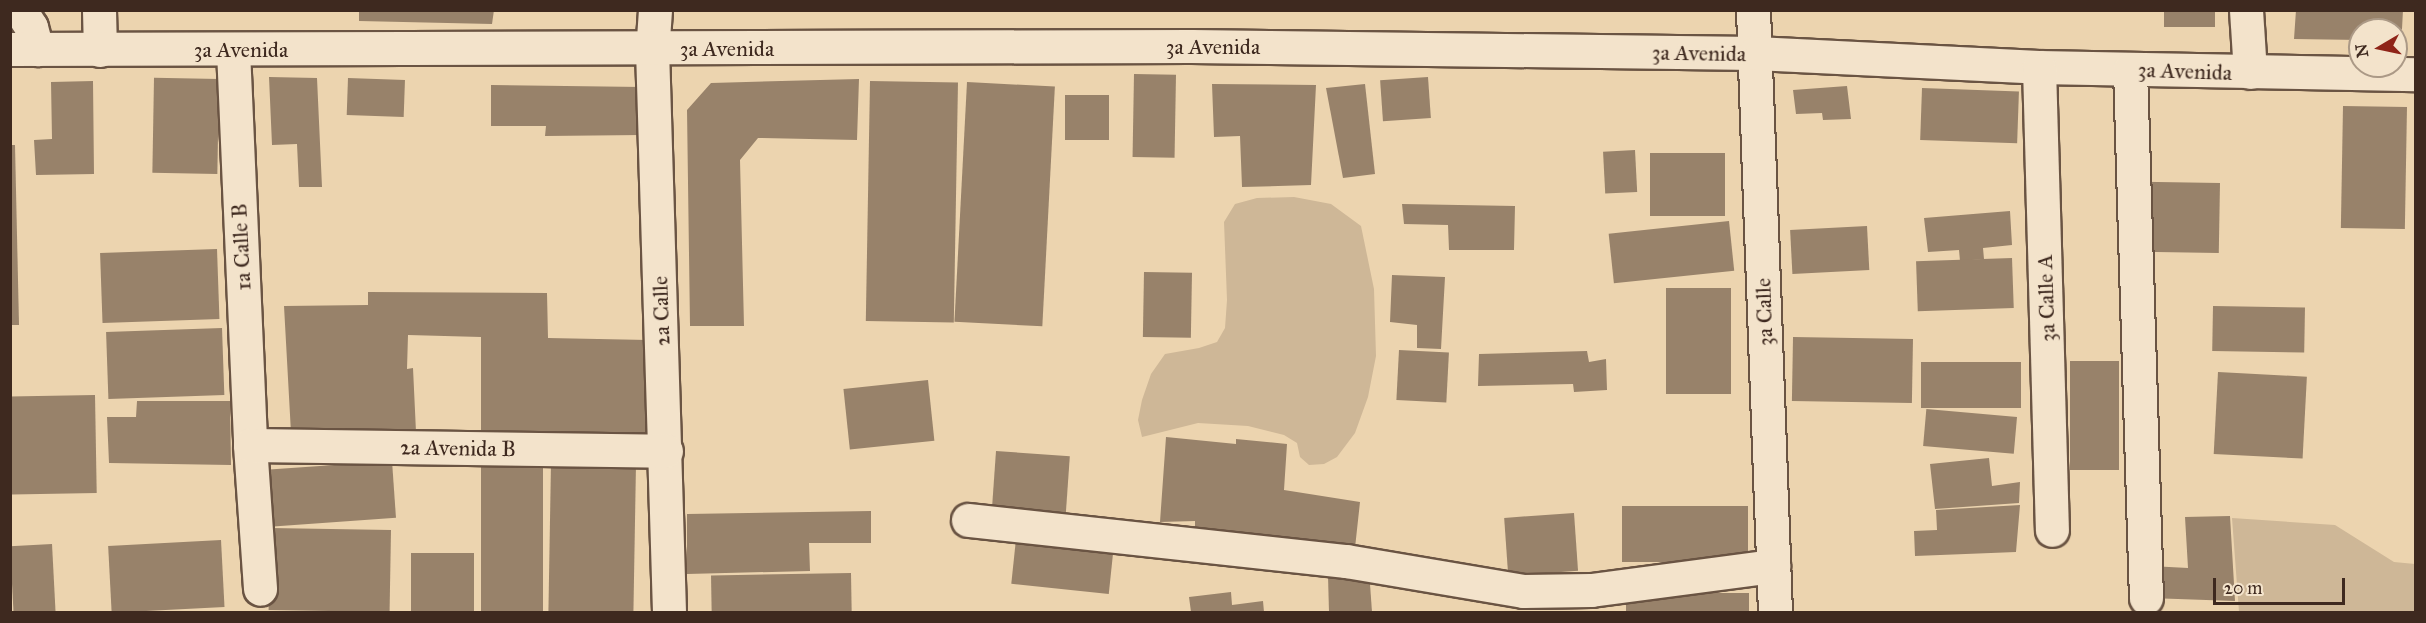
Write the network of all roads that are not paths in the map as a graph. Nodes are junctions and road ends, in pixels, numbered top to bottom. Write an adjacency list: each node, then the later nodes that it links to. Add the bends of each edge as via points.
1 (20, 10): 6 (street, via 31,27)
2 (99, 10): 8 (street)
3 (655, 10): 7 (street, 2a Calle)
4 (1754, 10): 10 (street, 3a Calle)
5 (2246, 10): 13 (street)
6 (24, 49): 8 (street, 3a Avenida)
7 (652, 49): 9 (street, 3a Avenida); 10 (street, 3a Avenida, via 1191,46); 16 (street, 2a Calle)
8 (100, 50): 9 (street, 3a Avenida)
9 (233, 50): 15 (street, 1a Calle B)
10 (1755, 53): 11 (street, 3a Avenida); 19 (street, 3a Calle)
11 (2039, 67): 12 (street, 3a Avenida); 18 (street, 3a Calle A)
12 (2130, 69): 13 (street, 3a Avenida); 21 (street)
13 (2250, 72): 14 (street, 3a Avenida)
14 (2415, 74)
15 (250, 445): 16 (street, 2a Avenida B); 20 (street, 1a Calle B)
16 (666, 452): 22 (street, 2a Calle)
17 (968, 520): 19 (street, via 1346,561 1523,591 1591,590)
18 (2052, 530)
19 (1773, 566): 23 (street, 3a Calle)
20 (260, 589)
21 (2146, 598)
22 (669, 612)
23 (1775, 612)

